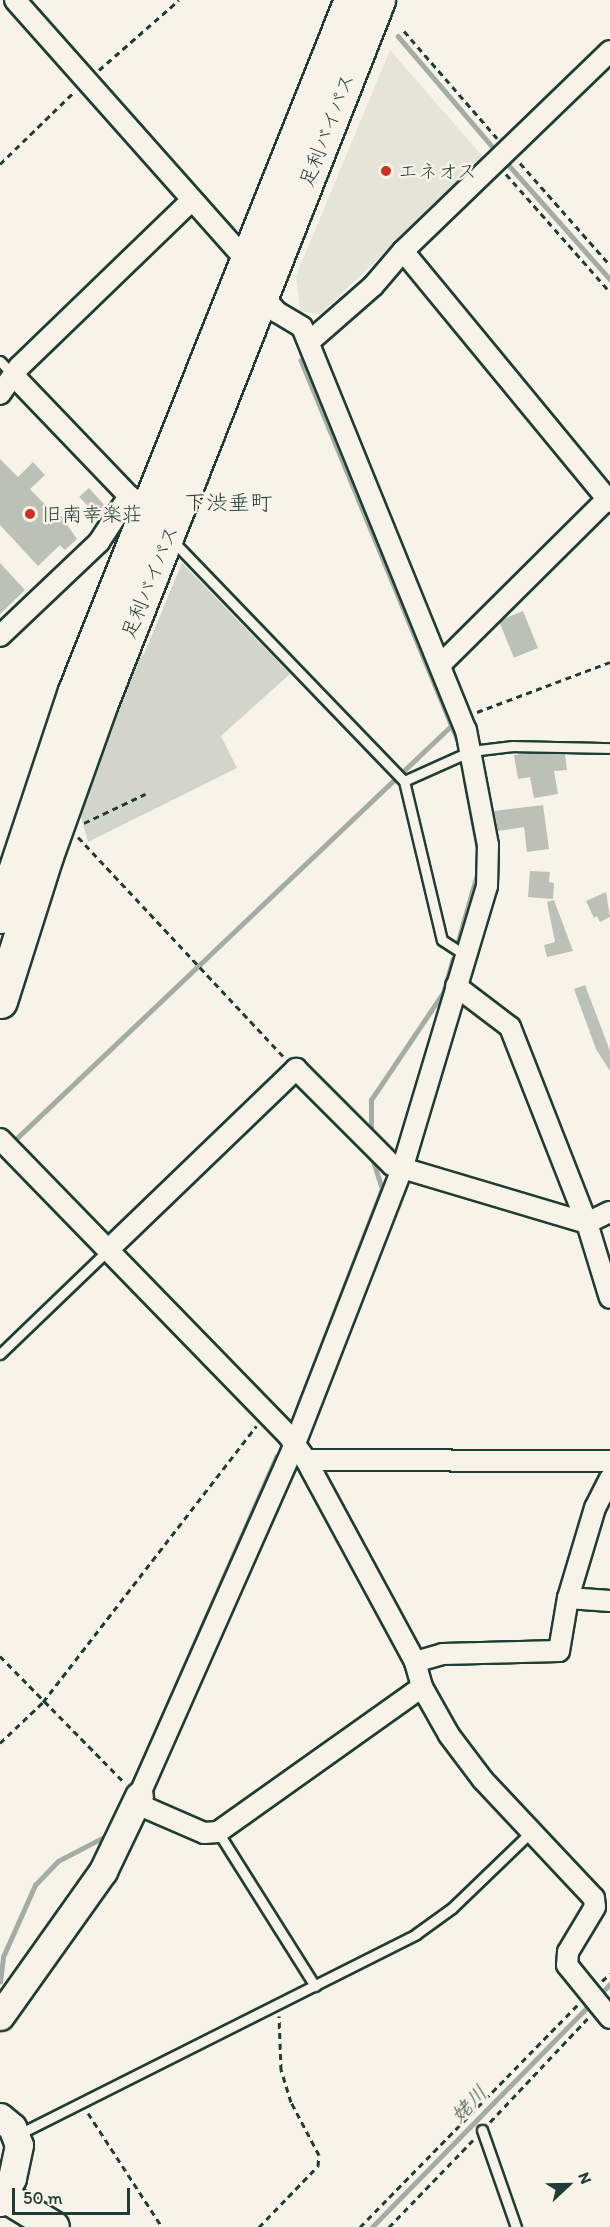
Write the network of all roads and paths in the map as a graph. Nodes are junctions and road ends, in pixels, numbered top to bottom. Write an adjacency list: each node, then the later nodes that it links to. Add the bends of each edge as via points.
1 (15, 0): 6 (street)
2 (179, 0): 6 (path)
3 (351, 0): 11 (highway, 足利バイパス)
4 (378, 0): 13 (highway, 足利バイパス)
5 (610, 51): 7 (street)
6 (86, 81): 8 (path); 9 (street)
7 (495, 161): 10 (street); 12 (path)
8 (0, 164)
9 (191, 201): 11 (street); 16 (street)
10 (403, 251): 14 (street, via 373,286); 18 (street)
11 (246, 260): 13 (street); 19 (highway, 足利バイパス)
12 (610, 292)
13 (262, 295): 14 (street, via 277,312 302,327); 20 (highway, 足利バイパス)
14 (309, 342): 23 (street)
15 (0, 361): 16 (lane)
16 (14, 376): 17 (street); 19 (street)
17 (0, 394)
18 (609, 499): 23 (street)
19 (139, 501): 21 (street); 29 (highway, 足利バイパス)
20 (168, 537): 27 (lane); 32 (highway, 足利バイパス, via 61,813)
21 (0, 636)
22 (610, 662): 24 (path)
23 (441, 664): 24 (street)
24 (462, 718): 26 (street)
25 (610, 748): 26 (lane, via 513,746)
26 (471, 751): 27 (lane); 30 (street, via 489,866)
27 (404, 781): 30 (lane, via 442,939)
28 (145, 794): 33 (path, via 80,825 77,837)
29 (0, 916)
30 (465, 956): 31 (street)
31 (456, 986): 35 (street); 37 (street, via 510,1027)
32 (0, 1001)
33 (296, 1069): 35 (street, via 392,1165); 38 (street)
34 (0, 1139): 38 (street)
35 (402, 1169): 37 (street); 42 (street)
36 (610, 1212): 37 (street)
37 (587, 1223): 39 (street)
38 (109, 1250): 40 (lane); 41 (street)
39 (610, 1298)
40 (0, 1354)
41 (266, 1412): 42 (street); 50 (path)
42 (300, 1453): 43 (street); 48 (street); 52 (street)
43 (610, 1461)
44 (610, 1479): 45 (street, via 596,1508)
45 (568, 1598): 46 (street); 48 (street, via 559,1651 442,1654)
46 (610, 1601)
47 (0, 1656): 50 (path)
48 (415, 1662): 49 (street)
49 (422, 1687): 53 (street, via 449,1735 483,1780); 54 (street)
50 (43, 1702): 51 (path); 52 (path)
51 (0, 1743)
52 (137, 1799): 54 (street, via 204,1833); 58 (street, via 103,1871)
53 (533, 1830): 55 (lane, via 438,1919); 57 (street, via 594,1898 595,1907 567,1965)
54 (218, 1832): 55 (lane)
55 (315, 1986): 56 (lane)
56 (280, 2002): 59 (lane); 66 (path, via 277,2036 281,2070 291,2103 319,2155 318,2166)
57 (600, 2005): 60 (path); 67 (path)
58 (0, 2016)
59 (81, 2102): 61 (lane); 65 (path)
60 (482, 2130): 68 (path); 69 (lane)
61 (4, 2137): 62 (street, via 19,2152)
62 (1, 2203): 63 (main road); 64 (main road)
63 (23, 2227)
64 (54, 2227)
65 (162, 2227)
66 (259, 2227)
67 (360, 2227)
68 (389, 2227)
69 (516, 2227)

